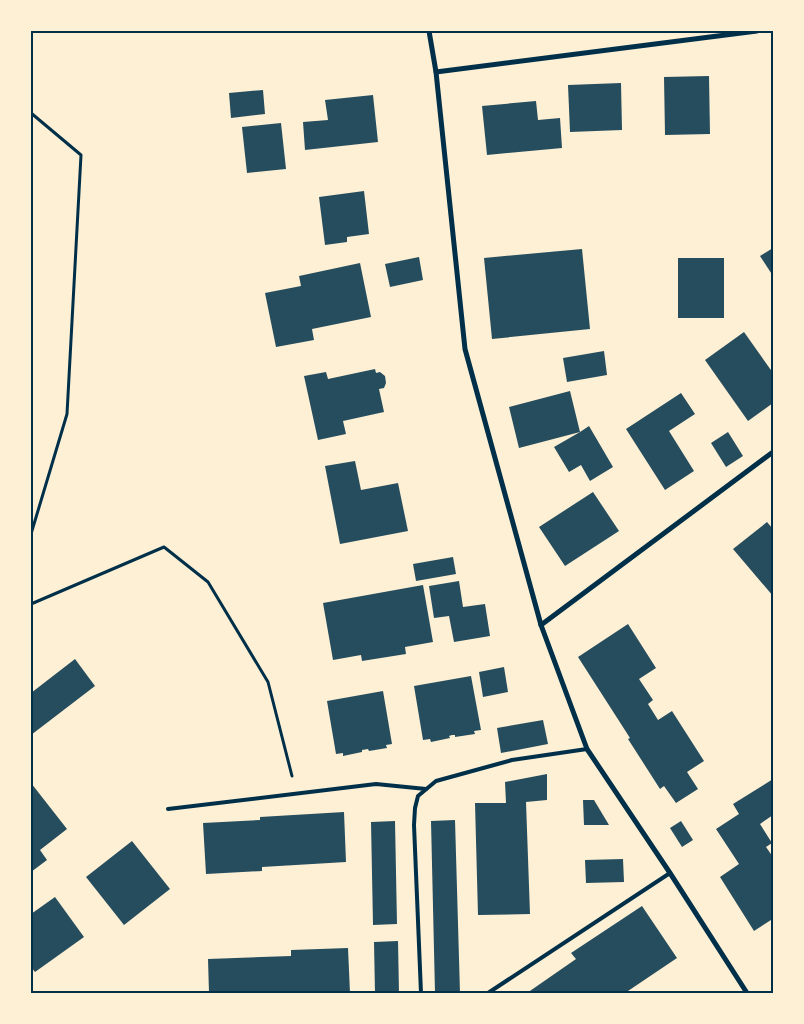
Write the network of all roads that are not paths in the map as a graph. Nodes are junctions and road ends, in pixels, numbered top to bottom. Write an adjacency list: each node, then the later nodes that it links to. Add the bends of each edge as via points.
1 (429, 31): 3 (street)
2 (757, 31): 3 (street)
3 (436, 72): 5 (street, via 465,349)
4 (773, 452): 5 (street)
5 (541, 625): 6 (street)
6 (587, 749): 7 (lane, via 512,760 436,781); 9 (street)
7 (427, 789): 8 (lane, via 376,784); 10 (lane, via 418,796 414,825)
8 (168, 809)
9 (670, 872): 11 (lane); 12 (street)
10 (421, 993)
11 (488, 993)
12 (747, 993)

